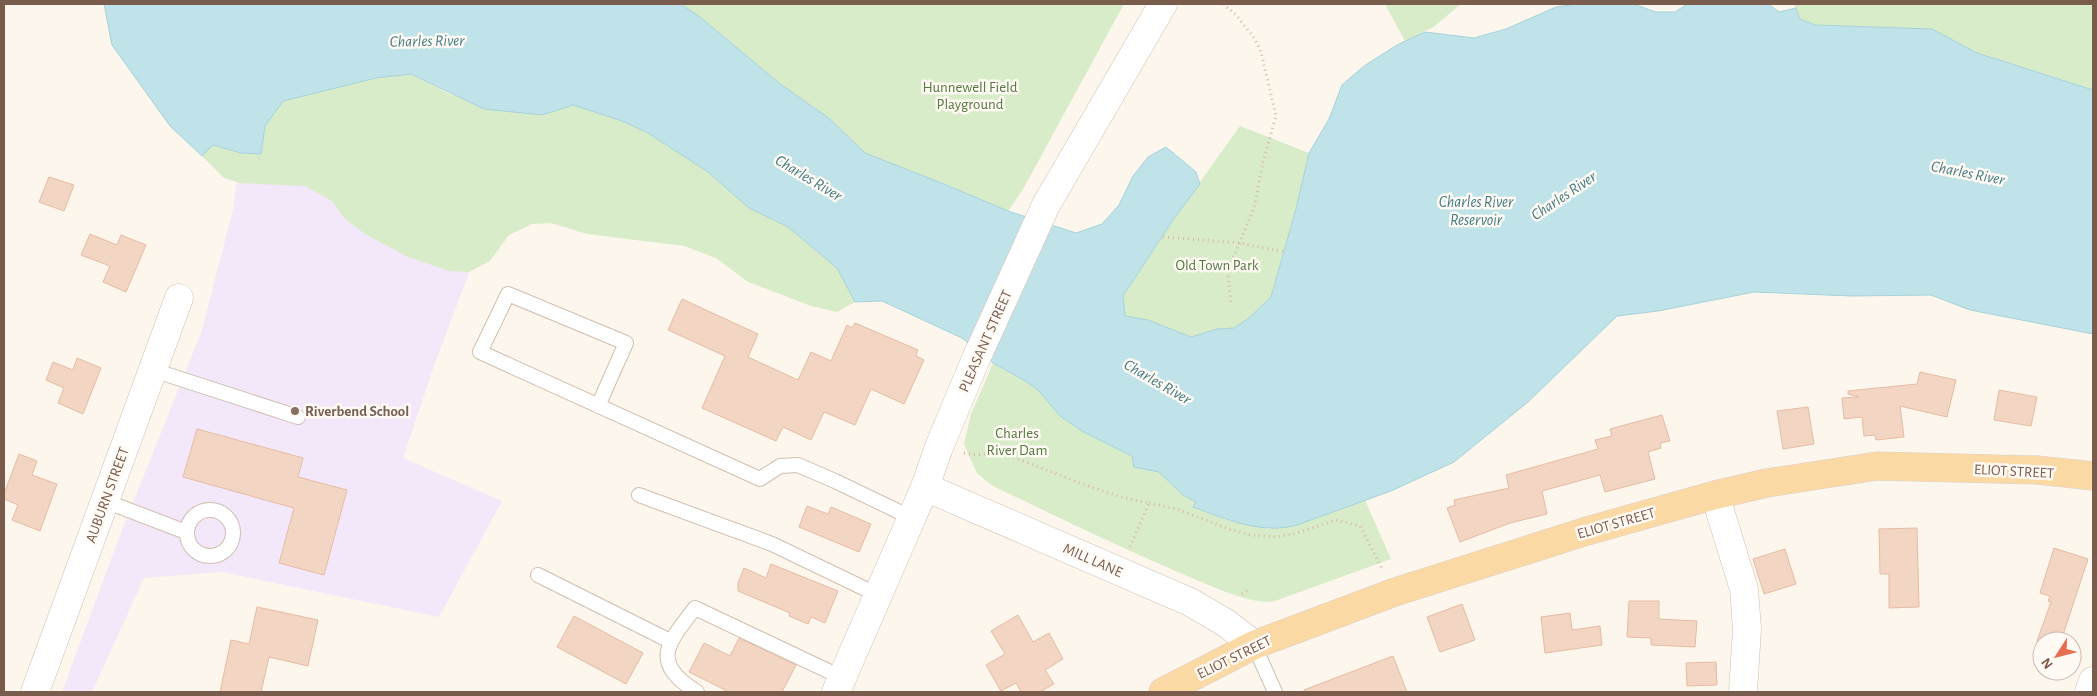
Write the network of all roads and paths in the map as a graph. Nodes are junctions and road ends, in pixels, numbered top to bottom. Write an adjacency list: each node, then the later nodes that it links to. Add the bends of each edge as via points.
1 (1163, 4): 11 (street, PLEASANT STREET, via 1046,204)
2 (1223, 4): 4 (path, via 1255,39 1276,116 1254,208)
3 (1163, 237): 4 (path)
4 (1240, 243): 5 (path); 7 (path, via 1228,277)
5 (1285, 252)
6 (179, 298): 8 (street, AUBURN STREET)
7 (1231, 303)
8 (152, 370): 10 (lane); 16 (street, AUBURN STREET)
9 (598, 406): 9 (lane, via 480,352 508,294 626,343); 18 (lane, via 760,479 780,466 798,465)
10 (298, 417)
11 (939, 446): 13 (street, PLEASANT STREET); 17 (path, via 974,456 1003,454 1102,491)
12 (2093, 476): 15 (main road, ELIOT STREET, via 2037,470 1877,466 1767,483)
13 (925, 487): 18 (street, PLEASANT STREET); 20 (street, MILL LANE)
14 (639, 495): 25 (lane, via 772,544)
15 (1715, 495): 23 (main road, ELIOT STREET, via 1588,531); 34 (street, via 1744,589 1747,629)
16 (105, 501): 19 (lane); 30 (street, AUBURN STREET)
17 (1149, 503): 20 (path); 23 (path, via 1177,509 1251,535 1276,537 1294,534 1336,520 1360,526)
18 (912, 518): 25 (street, PLEASANT STREET)
19 (186, 532)
20 (1120, 572): 27 (street, MILL LANE, via 1190,602 1226,623)
21 (538, 575): 26 (lane)
22 (1250, 588): 24 (path)
23 (1396, 592): 27 (main road, ELIOT STREET)
24 (1242, 594)
25 (878, 595): 29 (street, PLEASANT STREET)
26 (670, 641): 29 (lane, via 695,608); 31 (lane, via 668,661 678,681)
27 (1254, 645): 32 (main road, ELIOT STREET); 33 (lane)
28 (2093, 681): 35 (street)
29 (840, 685)
30 (35, 692)
31 (697, 692)
32 (1163, 692)
33 (1275, 692)
34 (1743, 692)
35 (2089, 692)

